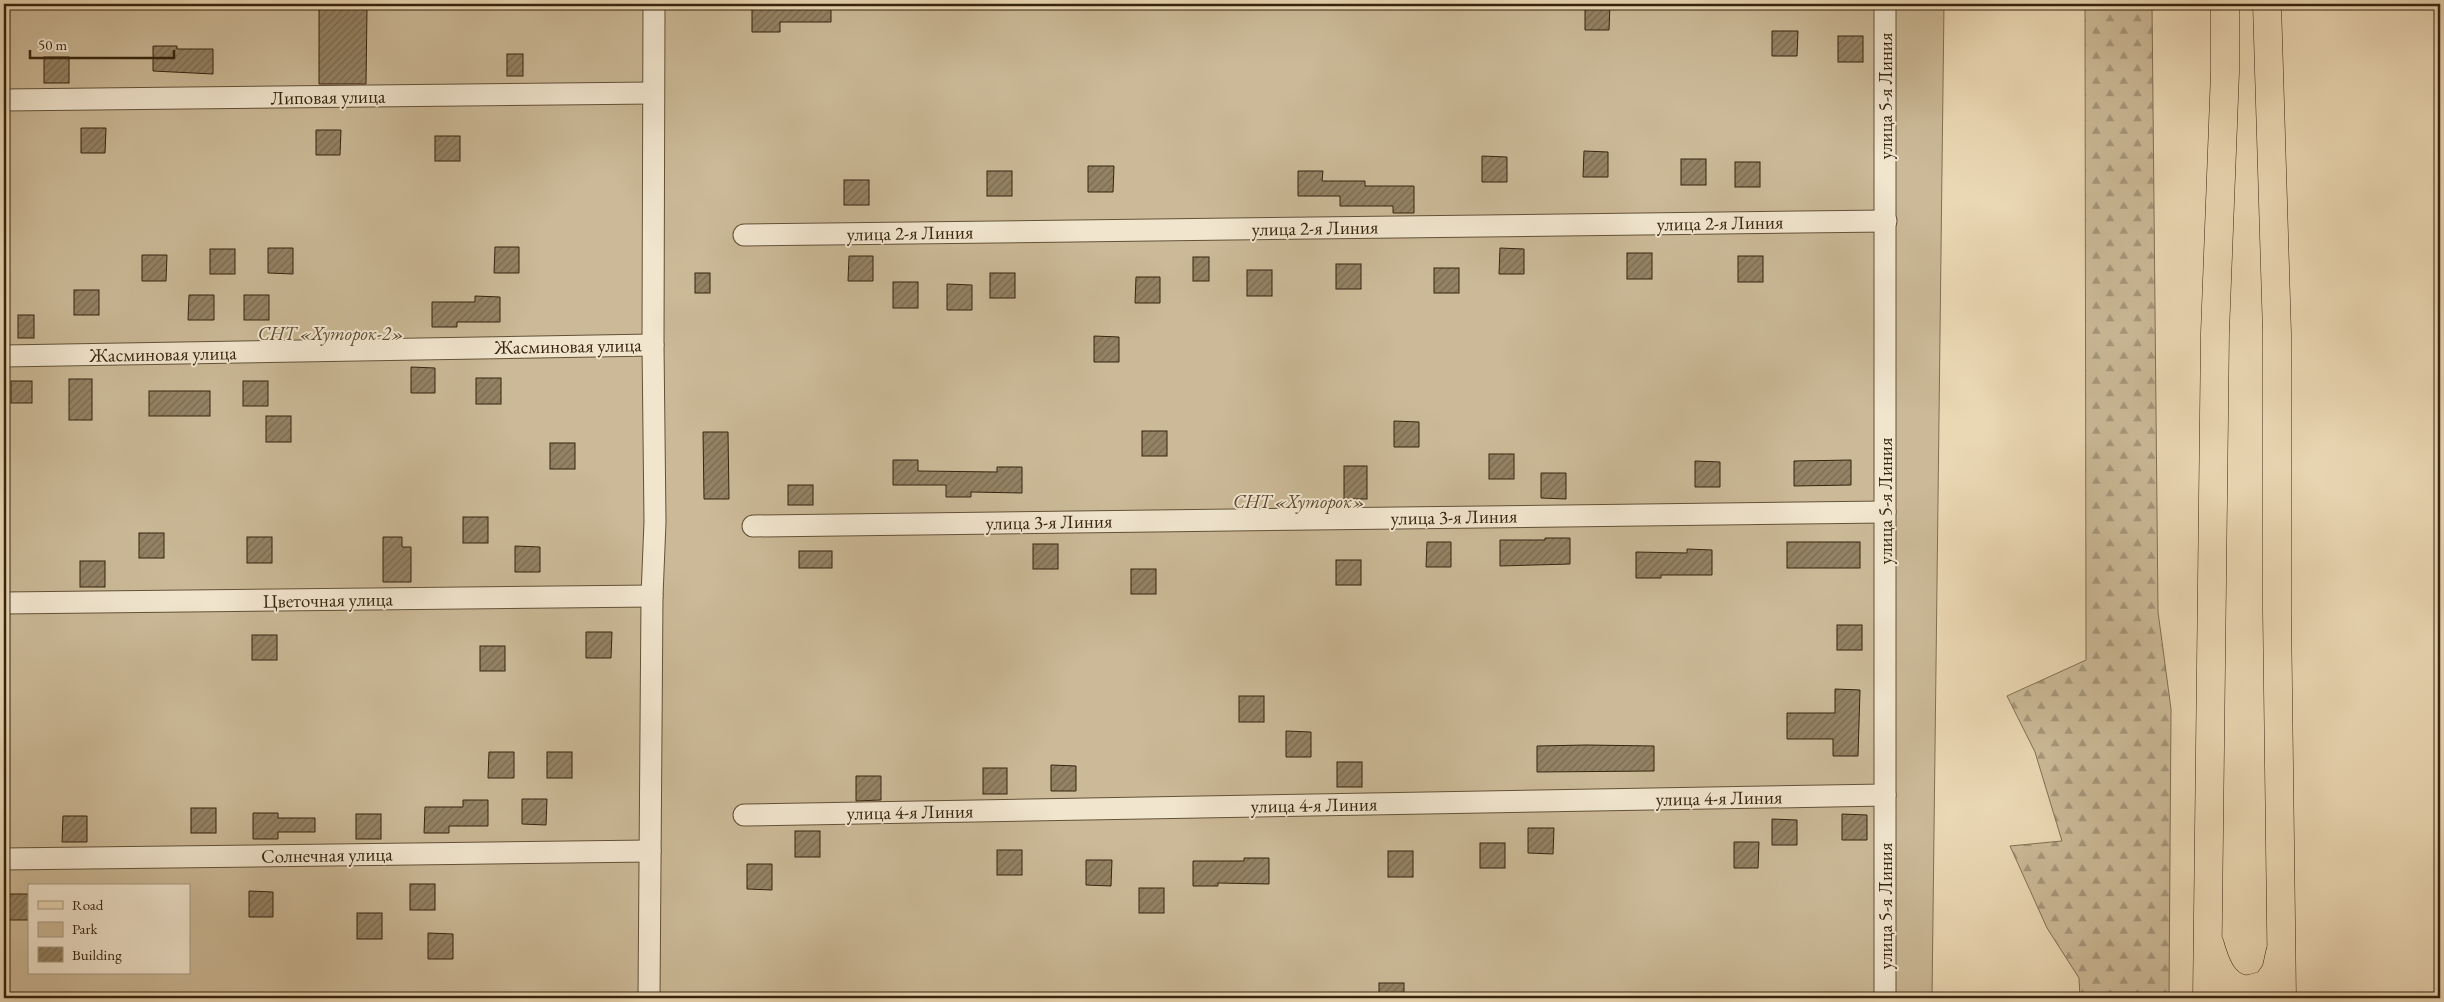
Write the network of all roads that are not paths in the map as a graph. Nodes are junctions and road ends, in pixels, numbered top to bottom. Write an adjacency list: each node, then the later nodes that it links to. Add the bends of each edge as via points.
1 (654, 4): 5 (street)
2 (1884, 4): 7 (street, улица 5-я Линия)
3 (2226, 4): 19 (main road, via 2215,332)
4 (2267, 4): 20 (main road, via 2277,334)
5 (653, 93): 6 (street, Липовая улица); 9 (street)
6 (4, 100)
7 (1886, 222): 8 (street, улица 2-я Линия); 11 (street, улица 5-я Линия)
8 (744, 234)
9 (653, 345): 10 (street, Жасминовая улица); 13 (street, via 655,522)
10 (4, 356)
11 (1885, 512): 12 (street, улица 3-я Линия); 15 (street, улица 5-я Линия)
12 (753, 526)
13 (652, 596): 14 (street, Цветочная улица); 17 (street)
14 (4, 603)
15 (1885, 795): 16 (street, улица 4-я Линия); 22 (street, улица 5-я Линия)
16 (744, 815)
17 (650, 851): 18 (street, Солнечная улица); 21 (street)
18 (4, 859)
19 (2208, 937): 20 (main road, via 2217,969 2234,986 2246,990 2267,984 2276,971); 23 (main road)
20 (2282, 939): 24 (main road)
21 (649, 998)
22 (1885, 998)
23 (2207, 998)
24 (2282, 998)

